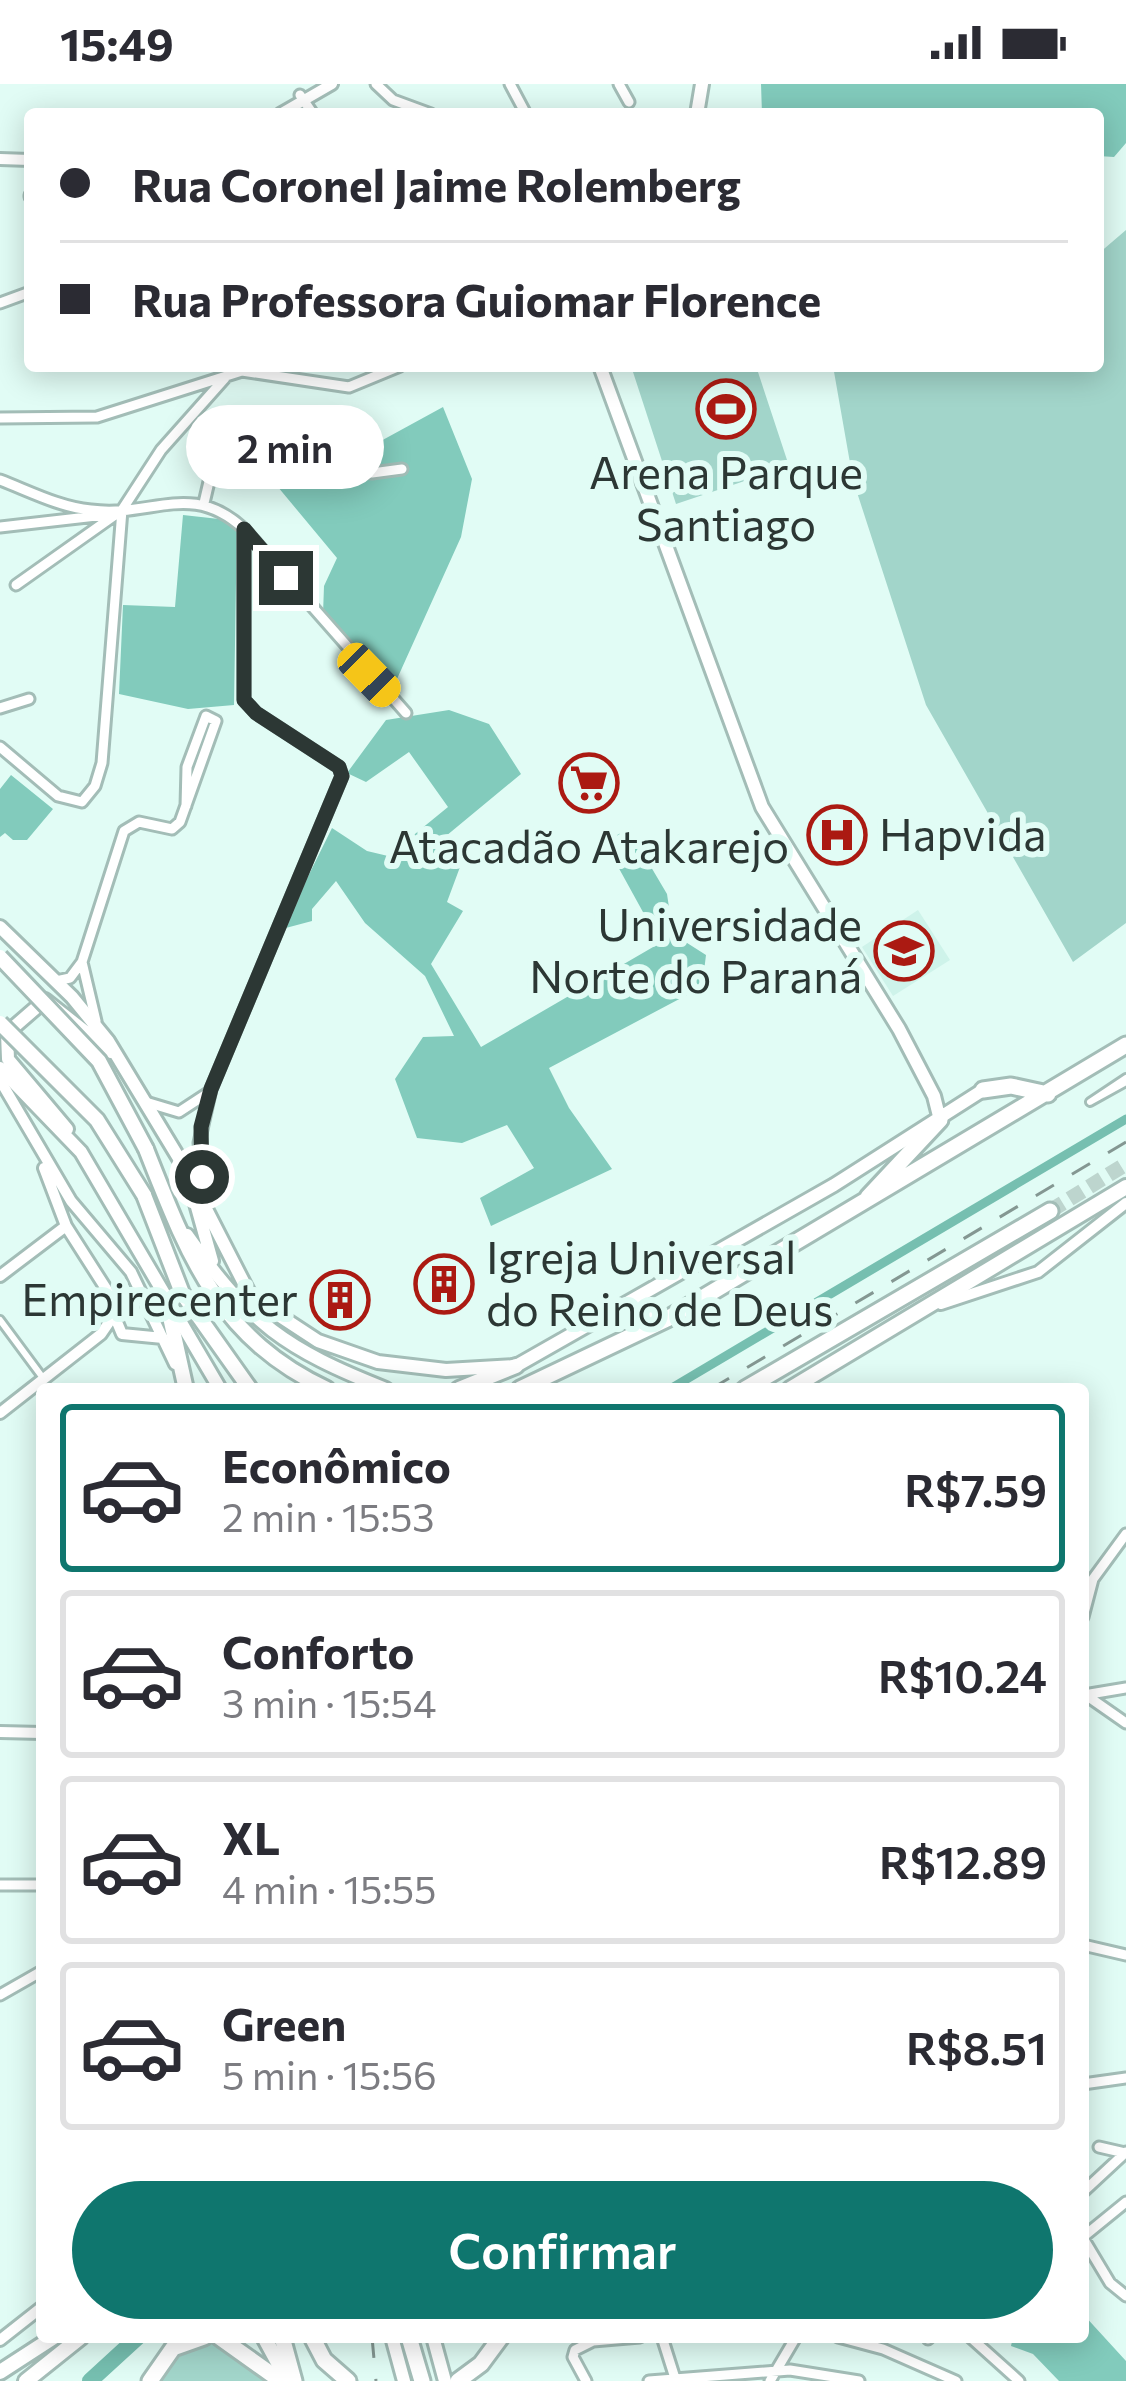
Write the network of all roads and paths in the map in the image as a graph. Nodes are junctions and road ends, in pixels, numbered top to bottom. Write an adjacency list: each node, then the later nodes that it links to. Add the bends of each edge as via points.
1 (332, 84): 4 (street)
2 (376, 84): 8 (street)
3 (619, 84): 5 (street)
4 (303, 98): 6 (street); 7 (street)
5 (629, 102)
6 (289, 108)
7 (309, 108)
8 (414, 108)
9 (237, 372): 13 (street)
10 (261, 372): 11 (street, via 349,386)
11 (385, 372)
12 (602, 372): 41 (main road, via 762,807)
13 (226, 378): 14 (street, via 97,417); 18 (street, via 161,450)
14 (0, 418)
15 (402, 469): 17 (street, via 317,466 247,438 214,456)
16 (0, 480): 18 (street, via 77,508)
17 (204, 503): 18 (street); 20 (street)
18 (122, 510): 19 (street); 21 (street); 25 (street, via 95,787 82,802 67,801)
19 (0, 526)
20 (244, 529): 24 (street); 38 (street, via 244,700 342,776)
21 (16, 584)
22 (29, 699): 23 (street)
23 (0, 708)
24 (406, 713)
25 (0, 748)
26 (186, 806): 26 (street, via 216,722 206,716 187,767); 29 (street, via 172,829 139,822 124,831)
27 (0, 927): 30 (main road)
28 (0, 957): 53 (main road, bridge, via 99,1061)
29 (82, 962): 30 (street); 32 (street)
30 (56, 981): 32 (main road)
31 (0, 1023): 71 (main road, bridge, via 97,1120 144,1195 182,1293)
32 (99, 1028): 34 (main road)
33 (1126, 1045): 40 (highway)
34 (117, 1056): 42 (main road); 46 (main road, via 45,1000 7,1033 8,1059)
35 (0, 1068): 46 (main road)
36 (0, 1080): 45 (street)
37 (1126, 1080): 37 (street, via 1090,1102)
38 (211, 1089): 42 (street, via 179,1112); 50 (street, via 199,1143)
39 (983, 1090): 40 (highway); 43 (main road)
40 (1048, 1094): 52 (highway)
41 (934, 1096): 43 (main road); 44 (main road)
42 (139, 1098): 47 (main road)
43 (954, 1109): 44 (main road)
44 (940, 1120): 52 (highway); 60 (main road)
45 (34, 1142): 54 (street); 63 (street, via 71,1202 131,1272)
46 (81, 1152): 57 (main road)
47 (186, 1170): 50 (main road); 56 (main road)
48 (1126, 1187): 59 (main road)
49 (1126, 1203): 59 (street, via 1038,1272)
50 (207, 1211): 65 (main road, via 250,1297 318,1341 397,1365)
51 (1050, 1211): 64 (highway)
52 (852, 1212): 61 (highway)
53 (172, 1215): 56 (main road); 72 (main road, via 235,1325 270,1358)
54 (66, 1226): 55 (street); 58 (street, via 112,1298)
55 (0, 1276)
56 (222, 1284): 73 (main road, via 266,1330)
57 (166, 1299): 69 (main road); 70 (main road)
58 (114, 1315): 63 (street, via 122,1334); 66 (street)
59 (916, 1315): 77 (main road)
60 (599, 1318): 61 (highway); 65 (main road)
61 (667, 1318): 75 (highway)
62 (0, 1320): 66 (street)
63 (165, 1340): 68 (street)
64 (797, 1358): 76 (highway); 77 (main road)
65 (516, 1366): 74 (main road)
66 (43, 1378): 67 (street)
67 (37, 1383)
68 (183, 1383)
69 (184, 1383)
70 (217, 1383)
71 (246, 1383)
72 (316, 1383)
73 (372, 1383)
74 (474, 1383)
75 (530, 1383)
76 (755, 1383)
77 (790, 1383)
78 (36, 1384): 79 (street)
79 (0, 1413)
80 (1126, 1534): 81 (street)
81 (1089, 1594)
82 (1126, 1688): 83 (street)
83 (1089, 1693)
84 (1089, 1698): 85 (street)
85 (1126, 1724)
86 (0, 1732): 87 (street)
87 (36, 1733)
88 (0, 1885): 89 (street)
89 (36, 1885)
90 (1089, 1946): 91 (street)
91 (1126, 1955)
92 (36, 1974): 93 (street)
93 (0, 1995)
94 (1126, 2078): 95 (street)
95 (1089, 2083)
96 (1099, 2147): 97 (street)
97 (1125, 2153): 98 (street)
98 (1089, 2186)
99 (1126, 2202): 100 (street)
100 (1089, 2232)
101 (1089, 2247): 102 (street)
102 (1126, 2296)
103 (36, 2312): 104 (street)
104 (0, 2340)
105 (44, 2343): 122 (main road)
106 (74, 2343): 126 (main road)
107 (187, 2343): 127 (highway, via 173,2348)
108 (228, 2343): 128 (highway)
109 (267, 2343): 128 (main road)
110 (283, 2343): 128 (highway)
111 (317, 2343): 124 (highway)
112 (394, 2343): 129 (main road)
113 (411, 2343): 130 (highway)
114 (435, 2343): 131 (main road)
115 (497, 2343): 132 (highway)
116 (589, 2343): 133 (street, via 572,2357)
117 (664, 2343): 123 (street)
118 (792, 2343): 121 (street)
119 (860, 2343): 125 (street)
120 (977, 2343): 137 (street)
121 (776, 2370): 123 (street); 135 (street); 136 (street)
122 (2, 2372)
123 (674, 2375): 134 (street)
124 (342, 2376)
125 (951, 2380)
126 (26, 2381)
127 (150, 2381)
128 (288, 2381)
129 (404, 2381)
130 (422, 2381)
131 (445, 2381)
132 (458, 2381)
133 (586, 2381)
134 (650, 2381)
135 (770, 2381)
136 (859, 2381)
137 (1018, 2381)

